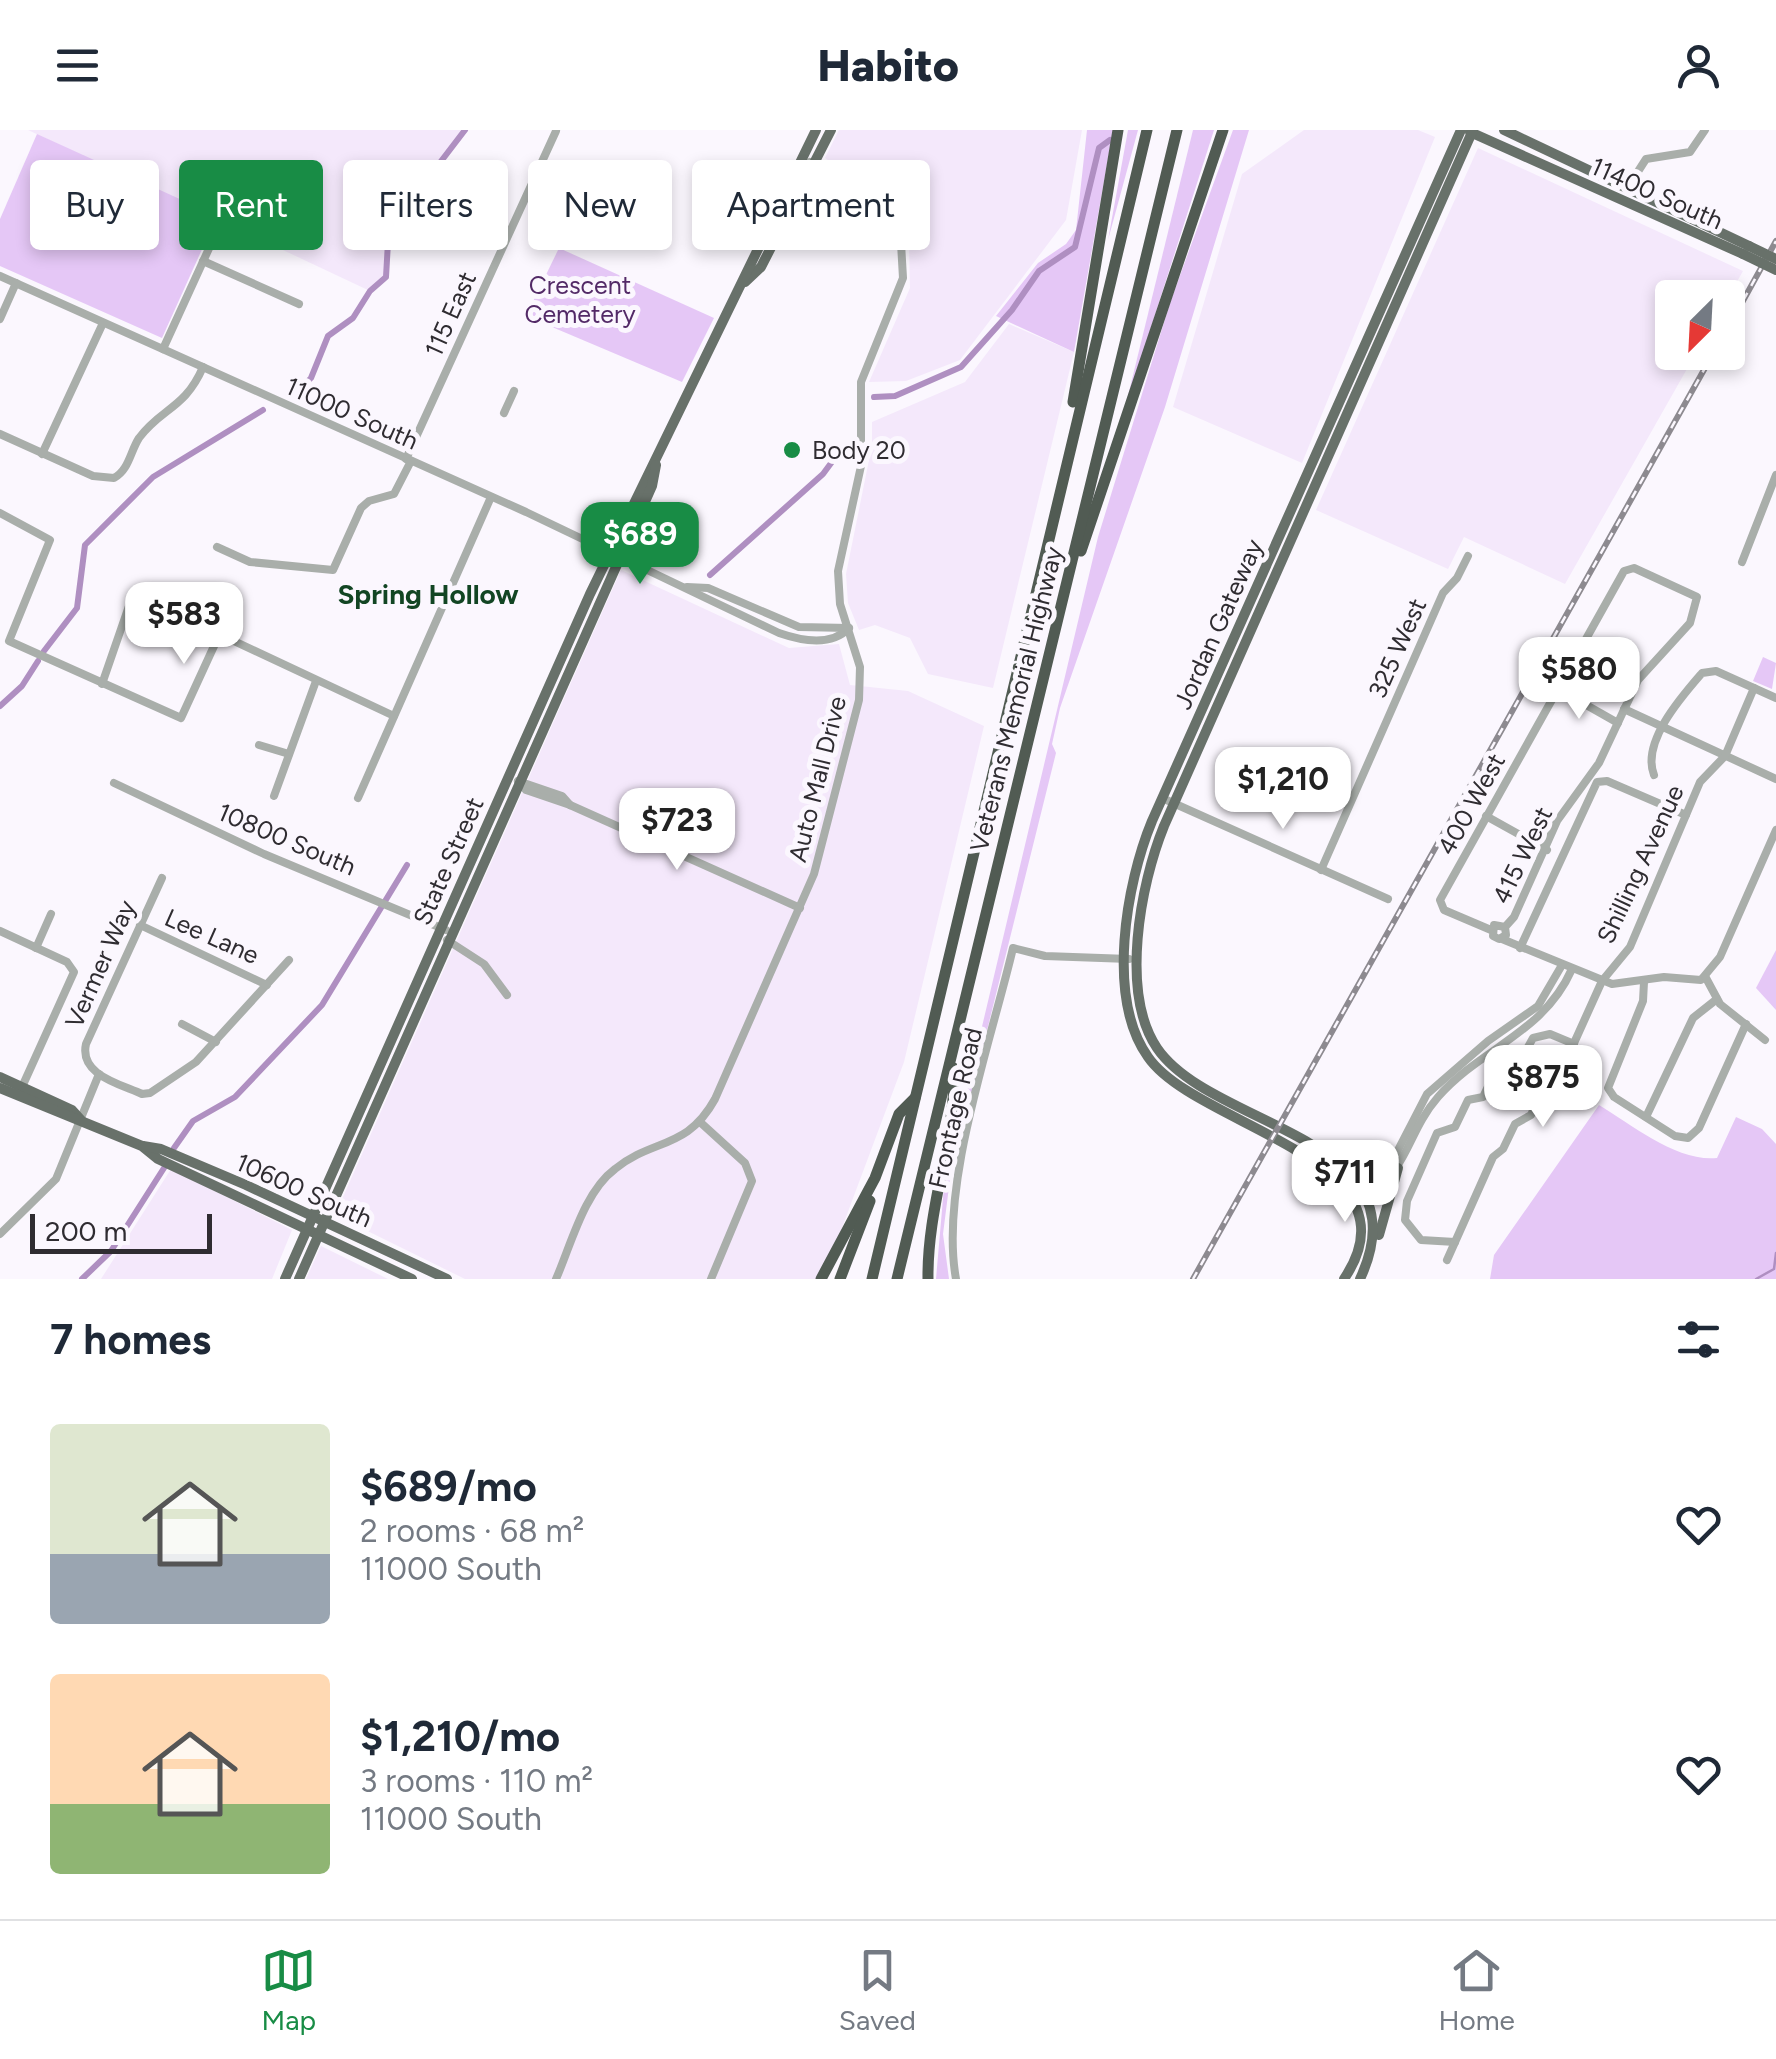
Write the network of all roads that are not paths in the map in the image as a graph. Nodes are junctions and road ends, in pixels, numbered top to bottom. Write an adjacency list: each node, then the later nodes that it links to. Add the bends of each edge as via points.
1 (816, 130): 11 (main road, State Street)
2 (831, 130): 12 (main road, State Street)
3 (1118, 130): 40 (highway, via 1079,369 1050,497)
4 (1146, 130): 40 (highway, Veterans Memorial Highway)
5 (1177, 130): 45 (highway, Veterans Memorial Highway)
6 (1223, 130): 45 (highway)
7 (1504, 130): 13 (main road, 11400 South)
8 (1705, 130): 13 (street, via 1690,152 1646,158)
9 (556, 131): 36 (street, 115 East)
10 (1468, 131): 18 (main road, 11400 South); 33 (main road, Jordan Gateway); 34 (main road, Jordan Gateway)
11 (801, 160)
12 (816, 160)
13 (1628, 187): 18 (main road, 11400 South)
14 (208, 250): 20 (street)
15 (760, 250): 23 (main road, State Street)
16 (769, 250): 23 (main road, State Street)
17 (901, 250): 47 (street, Auto Mall Drive, via 904,278 860,389 861,466 838,570)
18 (1746, 250): 19 (main road, 11400 South, bridge); 21 (main road, 11400 South, bridge)
19 (1776, 259)
20 (203, 261): 25 (street); 28 (street)
21 (1776, 270)
22 (0, 276): 24 (street, 11000 South)
23 (745, 282): 42 (main road, State Street)
24 (16, 284): 26 (street); 27 (street, 11000 South)
25 (299, 304)
26 (0, 318)
27 (103, 322): 28 (street, 11000 South); 35 (street)
28 (163, 350): 29 (street, 11000 South)
29 (202, 368): 35 (street, via 188,396 142,435 123,471 110,478); 36 (street, 11000 South)
30 (514, 391): 31 (street)
31 (504, 413)
32 (0, 434): 35 (street)
33 (1320, 445): 34 (main road); 67 (main road, Jordan Gateway)
34 (1332, 450): 68 (main road, Jordan Gateway)
35 (42, 454)
36 (409, 460): 38 (street, 11000 South); 41 (street, 115 East, via 398,490 361,508 333,570 250,562)
37 (1776, 475): 44 (street)
38 (491, 497): 42 (street, 11000 South); 55 (street)
39 (0, 513): 50 (street, via 50,536 9,641)
40 (1053, 513): 108 (highway, Veterans Memorial Highway)
41 (217, 547)
42 (614, 554): 47 (street, 11000 South, via 795,638 831,639); 63 (main road, State Street); 82 (main road, State Street, via 474,852)
43 (1468, 556): 73 (street, 325 West, via 1443,592)
44 (1742, 562)
45 (1065, 592): 102 (highway, Veterans Memorial Highway)
46 (1700, 599): 52 (street, 400 West, via 1628,568); 54 (street, 415 West, via 1690,623 1644,672)
47 (848, 628): 76 (street, Auto Mall Drive, via 860,690 822,850)
48 (220, 633): 49 (street); 50 (street, via 181,718); 50 (street, via 135,597)
49 (316, 682): 55 (street); 59 (street)
50 (102, 684)
51 (1754, 688): 53 (street); 57 (street, via 1708,669); 60 (street, Shilling Avenue)
52 (1558, 689): 56 (street); 69 (street, 400 West)
53 (1776, 698)
54 (1624, 709): 56 (street, 415 West); 57 (street)
55 (394, 716): 66 (street)
56 (1618, 722): 72 (street, 415 West)
57 (1664, 726): 60 (street); 61 (street, via 1651,757)
58 (259, 745): 59 (street)
59 (289, 754): 65 (street)
60 (1724, 756): 62 (street); 70 (street, Shilling Avenue, via 1704,776)
61 (1654, 775)
62 (1776, 779)
63 (518, 781): 76 (street); 82 (main road, State Street)
64 (114, 783): 82 (street, 10800 South)
65 (274, 796)
66 (358, 798)
67 (1162, 798): 68 (street); 86 (main road, Jordan Gateway, via 1131,880)
68 (1174, 804): 73 (street); 87 (main road, Jordan Gateway, via 1145,882)
69 (1486, 816): 72 (street); 80 (street, 400 West, via 1439,904)
70 (1686, 816): 85 (street, via 1602,780 1590,793); 92 (street, Shilling Avenue, via 1630,947)
71 (1776, 830): 91 (street)
72 (1547, 850): 79 (street, 415 West)
73 (1321, 870): 75 (street)
74 (162, 878): 78 (street, Vermer Way)
75 (1388, 899)
76 (800, 908): 111 (street, Auto Mall Drive)
77 (52, 914): 84 (street)
78 (140, 925): 94 (street, Lee Lane); 104 (street, Vermer Way, via 86,1044 87,1064)
79 (1505, 927): 80 (street); 83 (street, 415 West)
80 (1491, 930): 83 (street)
81 (0, 931): 84 (street)
82 (445, 935): 90 (main road, State Street); 95 (street, 10800 South, via 472,954); 103 (main road, State Street)
83 (1502, 938): 85 (street)
84 (36, 948): 106 (street, via 74,972)
85 (1520, 948): 89 (street)
86 (1126, 959): 87 (street); 114 (main road, Jordan Gateway, via 1128,1018 1150,1060 1185,1090); 140 (street, Frontage Road, via 1013,948 954,1194)
87 (1139, 959): 118 (main road, Jordan Gateway, via 1141,1015 1160,1052 1188,1076 1325,1154)
88 (289, 960): 94 (street)
89 (1567, 967): 92 (street); 115 (street, via 1546,1014 1435,1100); 118 (street, via 1538,1006 1427,1094 1398,1152)
90 (422, 970): 103 (main road, via 425,979); 119 (main road, State Street)
91 (1706, 978): 93 (street); 96 (street)
92 (1602, 981): 93 (street); 101 (street, Shilling Avenue)
93 (1644, 982): 109 (street, via 1644,1001 1608,1088)
94 (266, 985): 100 (street)
95 (507, 995)
96 (1716, 1000): 98 (street); 109 (street, via 1693,1018)
97 (182, 1024): 100 (street)
98 (1746, 1024): 99 (street); 109 (street, via 1699,1128 1688,1138 1676,1136)
99 (1765, 1040)
100 (216, 1042): 104 (street, via 146,1094)
101 (1574, 1044): 125 (street, Shilling Avenue, via 1556,1083 1493,1158); 125 (street, via 1550,1034 1533,1038 1518,1065 1496,1068 1483,1098 1468,1100 1454,1127 1437,1133 1405,1220 1421,1240)
102 (954, 1053): 138 (highway, Veterans Memorial Highway); 139 (highway, via 955,1108 933,1198)
103 (392, 1066): 120 (main road, State Street)
104 (98, 1074): 110 (street, Vermer Way)
105 (0, 1077): 106 (main road, 10600 South)
106 (22, 1087): 110 (main road, 10600 South)
107 (0, 1088): 110 (main road, 10600 South)
108 (915, 1098): 117 (highway, via 899,1114); 137 (highway, Veterans Memorial Highway)
109 (1646, 1117)
110 (82, 1120): 112 (main road, 10600 South); 123 (street, Vermer Way, via 52,1185)
111 (700, 1122): 132 (street, via 674,1143 610,1172); 133 (street, via 746,1163 752,1181)
112 (142, 1146): 113 (main road, 10600 South); 116 (main road, 10600 South)
113 (170, 1164): 116 (main road); 121 (main road, 10600 South)
114 (1323, 1167): 118 (main road); 127 (main road, Jordan Gateway, via 1348,1190 1357,1210 1360,1238)
115 (1398, 1168): 118 (street); 141 (main road)
116 (213, 1172): 119 (main road, 10600 South)
117 (875, 1178): 122 (highway); 136 (highway)
118 (1363, 1195): 127 (main road, via 1364,1252); 141 (main road, via 1374,1240)
119 (312, 1215): 120 (main road, 10600 South); 121 (main road, State Street)
120 (324, 1221): 124 (main road, State Street); 131 (main road, 10600 South)
121 (307, 1228): 124 (main road, 10600 South); 128 (main road, State Street)
122 (850, 1229): 134 (highway); 135 (highway)
123 (0, 1234)
124 (318, 1234): 129 (main road, State Street); 130 (main road, 10600 South)
125 (1456, 1242): 126 (street, Shilling Avenue)
126 (1447, 1260)
127 (1346, 1276)
128 (285, 1279)
129 (299, 1279)
130 (412, 1279)
131 (447, 1279)
132 (556, 1279)
133 (710, 1279)
134 (820, 1279)
135 (830, 1279)
136 (840, 1279)
137 (872, 1279)
138 (897, 1279)
139 (928, 1279)
140 (956, 1279)
141 (1364, 1279)

